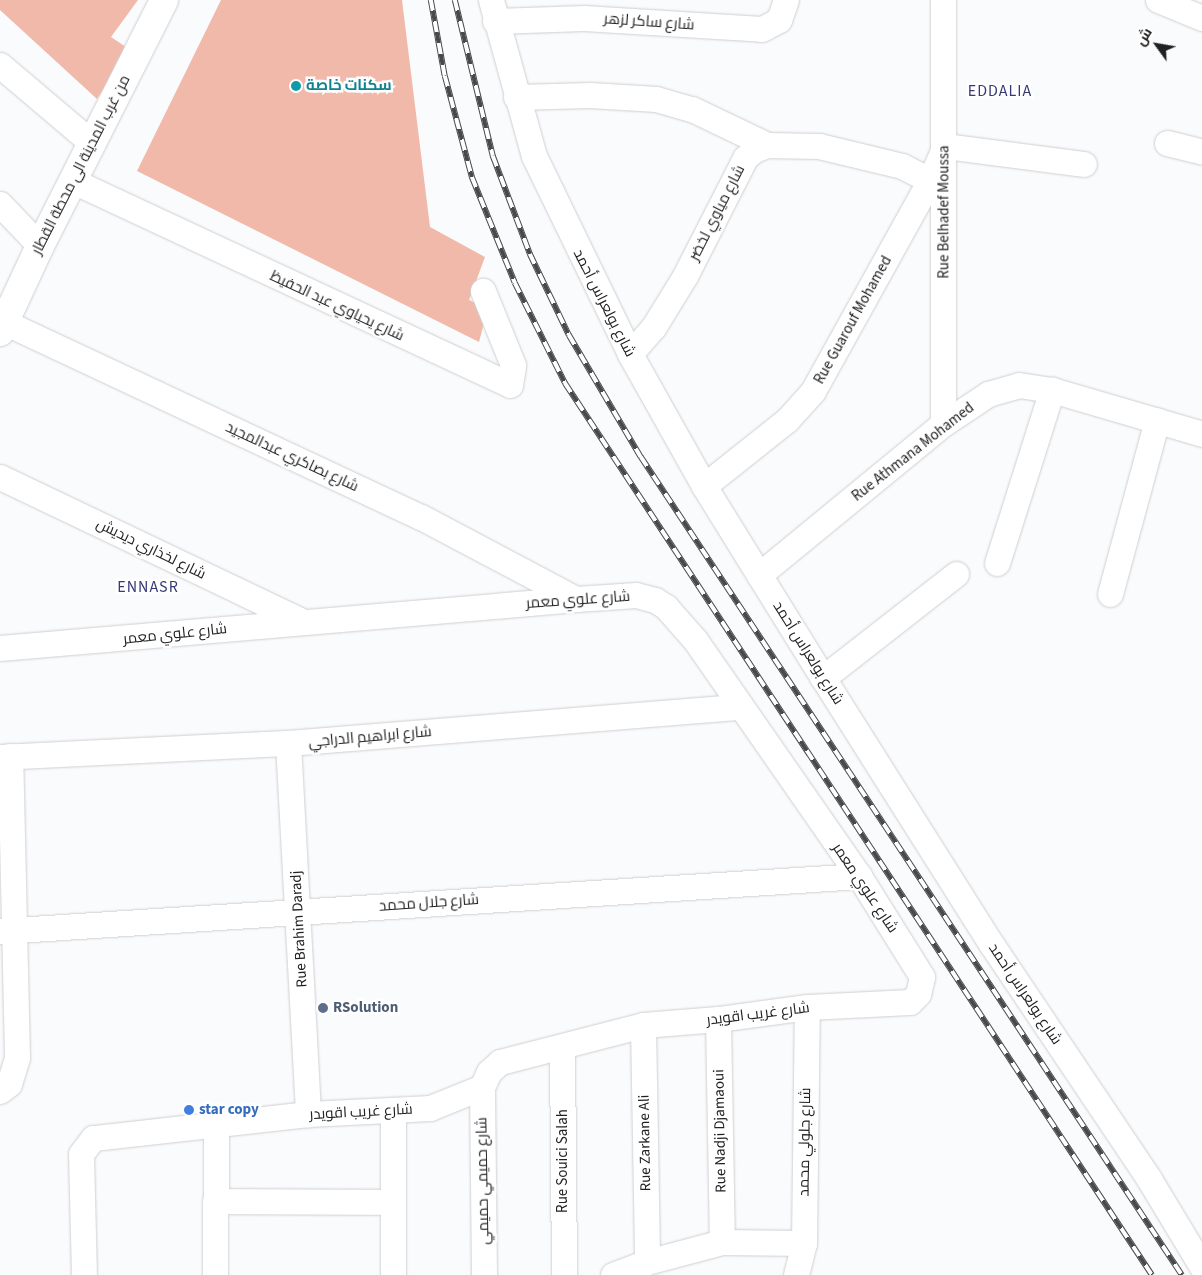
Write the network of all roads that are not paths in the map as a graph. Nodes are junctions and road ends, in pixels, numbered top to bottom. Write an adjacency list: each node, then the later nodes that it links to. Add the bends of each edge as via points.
1 (164, 0): 9 (street, من غرب المدينة الى محطة القطار)
2 (786, 0): 5 (street, شارع ساكر لزهر, via 779,20 762,29)
3 (943, 0): 12 (street, Rue Belhadef Moussa)
4 (1158, 0): 6 (street)
5 (493, 10): 8 (street, شارع بولعراس أحمد)
6 (1202, 18)
7 (0, 65): 9 (street)
8 (516, 97): 11 (street, via 590,95 656,98 692,109); 21 (street, شارع بولعراس أحمد, via 534,156)
9 (92, 143): 16 (street, من غرب المدينة الى محطة القطار)
10 (1167, 143): 13 (street)
11 (767, 145): 15 (street, via 819,146 863,155 902,166); 21 (street, شارع مياوي لخضر, via 745,158 685,276 653,328)
12 (945, 146): 14 (street); 15 (street, Rue Guarouf Mohamed); 24 (street, Rue Belhadef Moussa)
13 (1202, 152)
14 (1084, 164)
15 (930, 180): 27 (street, Rue Guarouf Mohamed, via 813,391 787,420)
16 (73, 181): 18 (street, من غرب المدينة الى محطة القطار); 19 (street, شارع يحياوي عبد الحفيظ, via 510,384 513,365)
17 (0, 204): 18 (street)
18 (40, 246): 20 (street, من غرب المدينة الى محطة القطار)
19 (483, 291)
20 (2, 327): 32 (street, شارع بصاكري عبدالمجيد, via 422,516)
21 (630, 354): 27 (street, شارع بولعراس أحمد)
22 (1052, 390): 23 (street, Rue Athmana Mohamed); 24 (street, Rue Athmana Mohamed, via 1019,385 988,394); 28 (street)
23 (1157, 420): 25 (street, Rue Athmana Mohamed); 31 (street)
24 (943, 424): 30 (street, Rue Athmana Mohamed)
25 (1202, 434)
26 (0, 477): 33 (street, شارع لخذاري ديديش)
27 (704, 486): 30 (street, شارع بولعراس أحمد)
28 (997, 563)
29 (956, 574): 35 (street)
30 (759, 575): 35 (street, شارع بولعراس أحمد)
31 (1110, 594)
32 (576, 599): 33 (street, شارع علوي معمر); 36 (street, شارع علوي معمر, via 636,595 666,607 695,640)
33 (302, 621): 34 (street, شارع علوي معمر, via 165,636)
34 (0, 648)
35 (823, 678): 58 (street, شارع بولعراس أحمد, via 992,944 1149,1179)
36 (740, 706): 37 (street, شارع ابراهيم الدراجي); 39 (street, شارع علوي معمر)
37 (288, 744): 38 (street, شارع ابراهيم الدراجي); 40 (street, Rue Brahim Daradj)
38 (5, 756): 41 (street)
39 (859, 876): 40 (street, شارع جلال محمد); 42 (street, شارع علوي معمر, via 920,970 918,994 910,1002)
40 (299, 911): 41 (street, شارع جلال محمد); 50 (street, Rue Brahim Daradj)
41 (7, 930): 48 (street, via 17,1057 9,1084)
42 (899, 1003): 43 (street, شارع غريب اقويدر)
43 (807, 1008): 44 (street, شارع غريب اقويدر); 55 (street, شارع جلولي محمد)
44 (718, 1020): 45 (street, شارع غريب اقويدر); 54 (street, Rue Nadji Djamaoui)
45 (643, 1025): 46 (street, شارع غريب اقويدر); 56 (street, Rue Zarkane Ali)
46 (562, 1047): 47 (street, شارع غريب اقويدر, via 500,1062 489,1072); 63 (street, Rue Souici Salah)
47 (482, 1087): 49 (street, شارع غريب اقويدر, via 430,1108); 62 (street, شارع حميمي حميمي)
48 (0, 1091)
49 (393, 1112): 50 (street, شارع غريب اقويدر); 53 (street)
50 (308, 1114): 51 (street, شارع غريب اقويدر)
51 (216, 1123): 52 (street); 59 (street, شارع غريب اقويدر, via 92,1138 81,1154)
52 (215, 1201): 53 (street); 60 (street)
53 (392, 1202): 61 (street)
54 (722, 1242): 55 (street); 57 (street)
55 (804, 1243): 65 (street, شارع جلولي محمد)
56 (647, 1262): 57 (street); 64 (street)
57 (680, 1264)
58 (1202, 1267)
59 (84, 1275)
60 (215, 1275)
61 (393, 1275)
62 (484, 1275)
63 (564, 1275)
64 (612, 1275)
65 (796, 1275)

